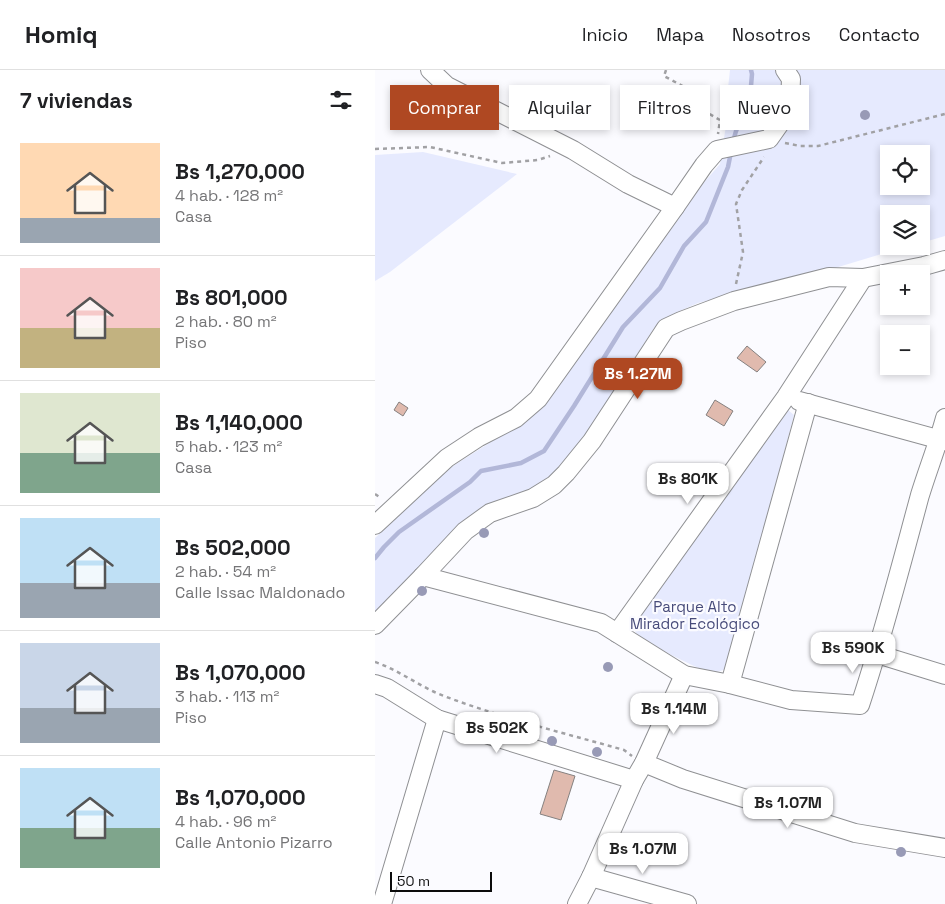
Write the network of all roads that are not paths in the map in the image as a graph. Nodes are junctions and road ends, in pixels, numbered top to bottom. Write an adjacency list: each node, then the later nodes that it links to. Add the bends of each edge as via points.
1 (430, 70): 3 (street, via 447,86 573,150)
2 (785, 70): 3 (street, via 791,79 790,102 769,138 717,150)
3 (675, 208): 10 (street, via 538,399 516,418 447,458)
4 (945, 260): 5 (street)
5 (863, 278): 6 (street); 11 (street, via 829,277 734,301 666,328 592,441 566,473 533,498 490,513 465,532)
6 (786, 397): 7 (street); 13 (street)
7 (808, 404): 9 (street); 18 (street)
8 (945, 418): 9 (street)
9 (942, 441): 14 (street, via 921,492)
10 (375, 525)
11 (423, 576): 12 (street); 13 (street, via 601,623)
12 (375, 625)
13 (617, 633): 15 (street)
14 (877, 654): 16 (street); 18 (street, via 860,705 791,700)
15 (684, 675): 18 (street); 20 (street)
16 (945, 676)
17 (375, 684): 19 (street)
18 (730, 684)
19 (437, 719): 21 (street); 24 (street)
20 (644, 764): 21 (street); 22 (street, via 683,780 855,833)
21 (634, 780): 23 (street)
22 (945, 848)
23 (591, 877): 25 (street); 26 (street)
24 (382, 904)
25 (577, 904)
26 (687, 904)

